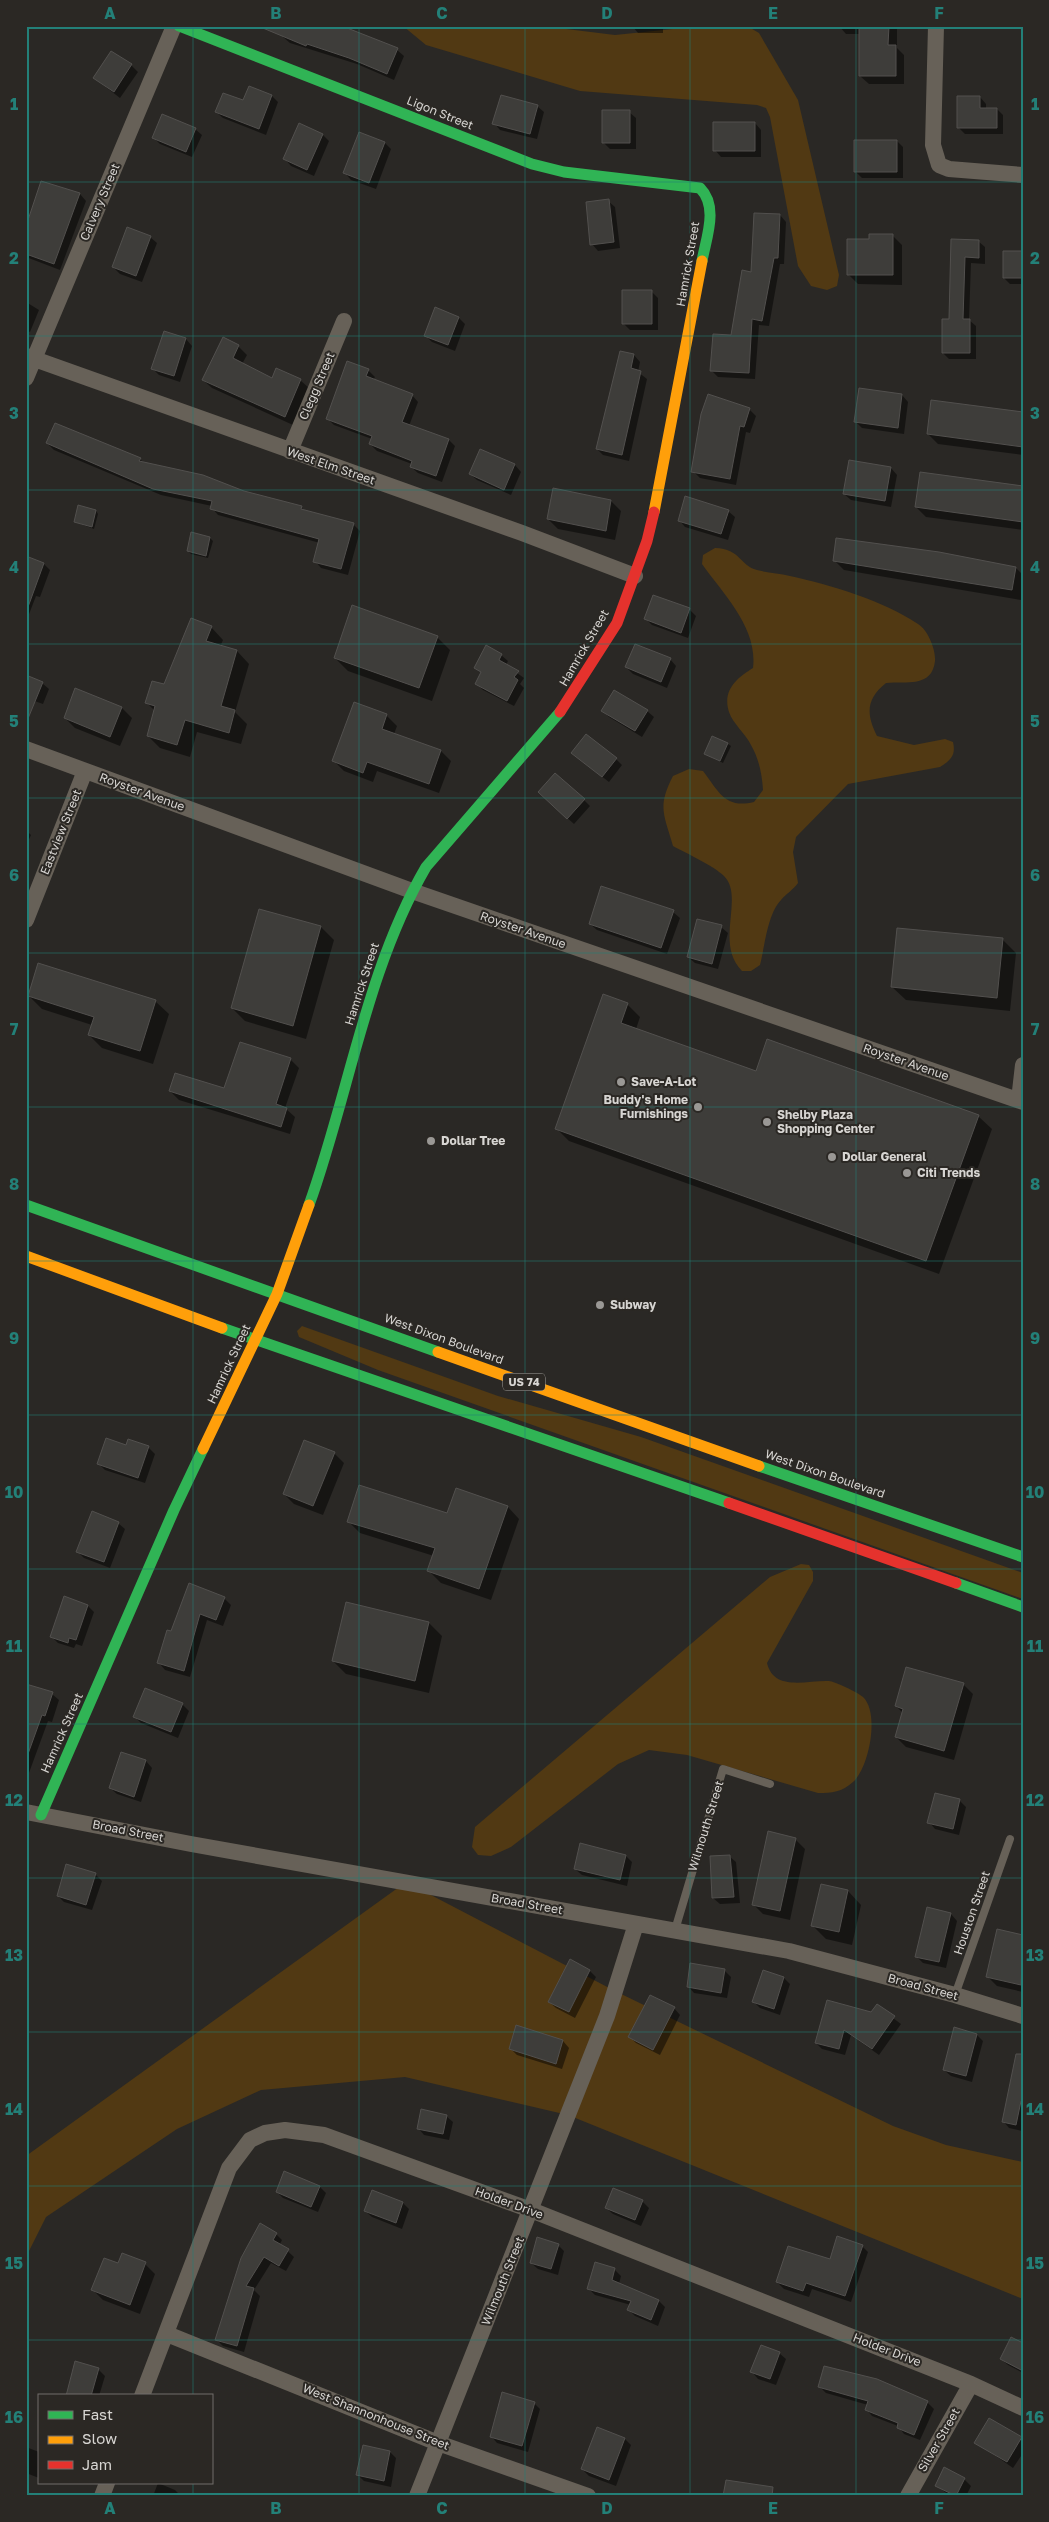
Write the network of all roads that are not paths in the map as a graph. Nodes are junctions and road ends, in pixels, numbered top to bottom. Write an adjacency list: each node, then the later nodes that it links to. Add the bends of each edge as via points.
1 (174, 26): 7 (street, Calvery Street)
2 (179, 26): 5 (main road, Ligon Street, via 532,164 564,172)
3 (936, 26): 4 (street, via 932,145 939,165 949,169)
4 (1023, 175)
5 (700, 188): 10 (main road, Hamrick Street, via 708,196 711,212 662,480)
6 (344, 321): 9 (street, Clegg Street)
7 (30, 358): 8 (street, Calvery Street); 9 (street, West Elm Street)
8 (26, 378)
9 (290, 451): 10 (street, West Elm Street)
10 (635, 576): 13 (main road, Hamrick Street, via 617,623 568,703 426,867)
11 (26, 749): 12 (street, Royster Avenue)
12 (85, 771): 13 (street, Royster Avenue); 14 (street, Eastview Street)
13 (412, 891): 16 (street, Royster Avenue); 19 (main road, Hamrick Street, via 385,954 317,1182)
14 (26, 920)
15 (1023, 1065): 16 (street)
16 (1021, 1101)
17 (26, 1205): 19 (main road, West Dixon Boulevard / US 74)
18 (26, 1256): 20 (main road)
19 (277, 1294): 20 (main road, Hamrick Street); 21 (main road, West Dixon Boulevard / US 74)
20 (256, 1340): 22 (main road, via 561,1442); 24 (main road, Hamrick Street)
21 (1023, 1557)
22 (1023, 1607)
23 (770, 1784): 27 (lane, Wilmouth Street, via 722,1769)
24 (34, 1813): 26 (street, Broad Street)
25 (1010, 1838): 28 (lane, Houston Street)
26 (636, 1924): 27 (street, Broad Street); 30 (street, Wilmouth Street, via 607,2016)
27 (675, 1930): 28 (street, Broad Street, via 789,1951)
28 (955, 1995): 29 (street, Broad Street)
29 (1023, 2016)
30 (531, 2210): 31 (street, Holder Drive, via 324,2135 285,2130 264,2133 250,2140 229,2168); 32 (street, Holder Drive); 35 (street, Wilmouth Street)
31 (167, 2334): 33 (street, Holder Drive); 35 (street, West Shannonhouse Street)
32 (971, 2384): 34 (street, Holder Drive); 40 (street, Silver Street)
33 (143, 2394)
34 (1023, 2408)
35 (438, 2443): 38 (street, Wilmouth Street); 39 (street, West Shannonhouse Street)
36 (107, 2484): 37 (street)
37 (102, 2496)
38 (418, 2496)
39 (588, 2496)
40 (908, 2496)

